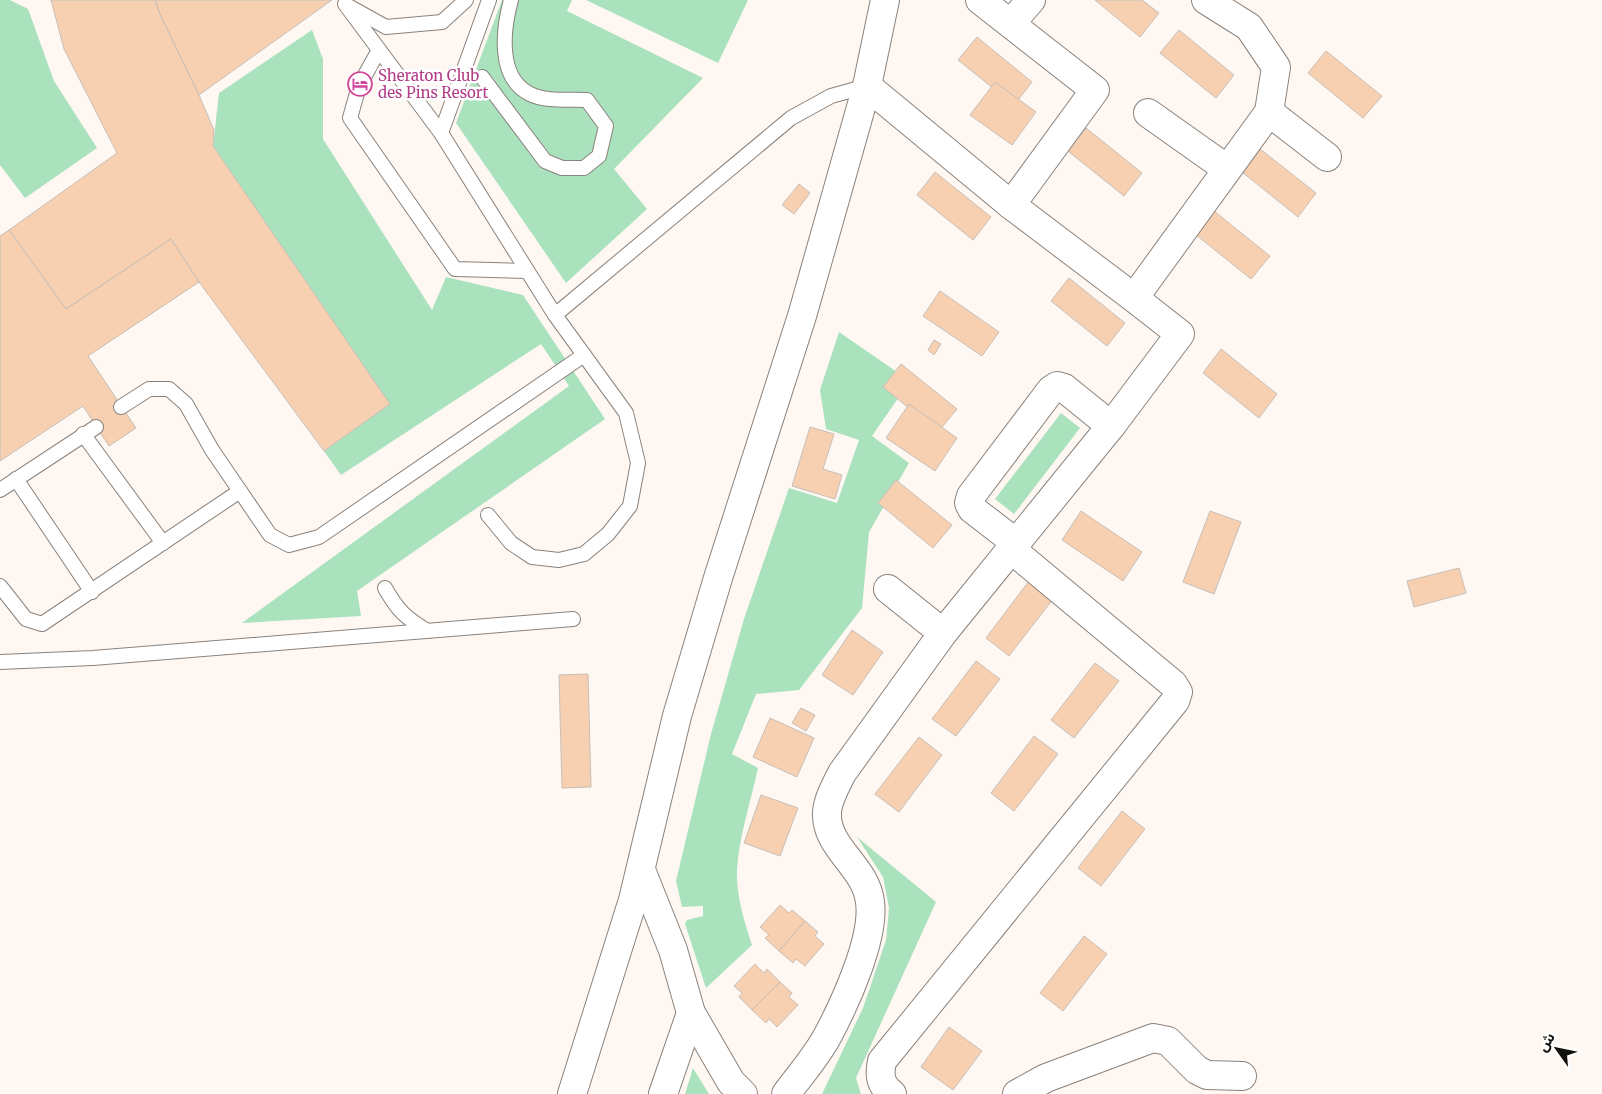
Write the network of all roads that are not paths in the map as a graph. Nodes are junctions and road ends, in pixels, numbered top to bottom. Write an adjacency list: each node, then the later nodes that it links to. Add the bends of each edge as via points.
1 (466, 0): 9 (lane, via 442,22 386,27 345,4)
2 (489, 0): 14 (lane)
3 (511, 0): 10 (lane, via 505,58 514,81 530,94 548,99 587,100 606,126 599,156 584,168 562,168 544,161)
4 (885, 0): 11 (street)
5 (980, 0): 8 (street)
6 (1031, 0): 8 (street)
7 (1206, 0): 12 (street, via 1249,27 1276,67)
8 (1011, 23): 17 (street, via 1095,90)
9 (379, 50): 14 (lane); 18 (lane, via 359,86 350,118 456,269)
10 (482, 77)
11 (867, 86): 17 (street); 20 (lane, via 831,96 791,118); 40 (street, via 802,316 680,707)
12 (1269, 112): 15 (street); 16 (street)
13 (1148, 113): 16 (street)
14 (441, 133): 18 (lane)
15 (1326, 157)
16 (1227, 169): 19 (street)
17 (1011, 205): 19 (street)
18 (526, 271): 20 (lane)
19 (1134, 298): 24 (street, via 1180,334)
20 (555, 315): 21 (lane)
21 (584, 355): 28 (lane, via 319,537 289,545 270,535); 29 (lane, via 626,413 638,462 630,506 608,534 584,554 559,560 532,557 511,543)
22 (121, 407): 28 (lane, via 149,389 170,389 186,404)
23 (96, 426): 25 (lane)
24 (1111, 426): 31 (street); 31 (street, via 1064,388 1057,386 1051,390 969,503)
25 (84, 434): 26 (lane); 30 (lane)
26 (16, 479): 27 (lane); 35 (lane)
27 (0, 490)
28 (240, 491): 30 (lane)
29 (488, 515)
30 (163, 543): 35 (lane)
31 (1013, 546): 38 (street); 47 (street, via 1173,684 1178,692 1175,701 882,1061 880,1074 885,1088)
32 (0, 586): 35 (lane, via 26,619 42,624)
33 (385, 588): 37 (lane, via 396,607)
34 (888, 589): 38 (street)
35 (92, 592)
36 (573, 619): 37 (lane)
37 (427, 631): 39 (lane, via 94,658)
38 (943, 633): 46 (street, via 842,773 833,791 827,811 829,829 867,886 870,927 865,948 828,1036)
39 (0, 662)
40 (641, 870): 41 (street, via 673,950); 43 (street)
41 (691, 1013): 44 (street); 45 (street, via 731,1082)
42 (1242, 1076): 48 (street, via 1206,1075 1168,1042 1153,1038 1046,1078)
43 (572, 1094)
44 (662, 1094)
45 (743, 1094)
46 (786, 1094)
47 (892, 1094)
48 (1017, 1094)

